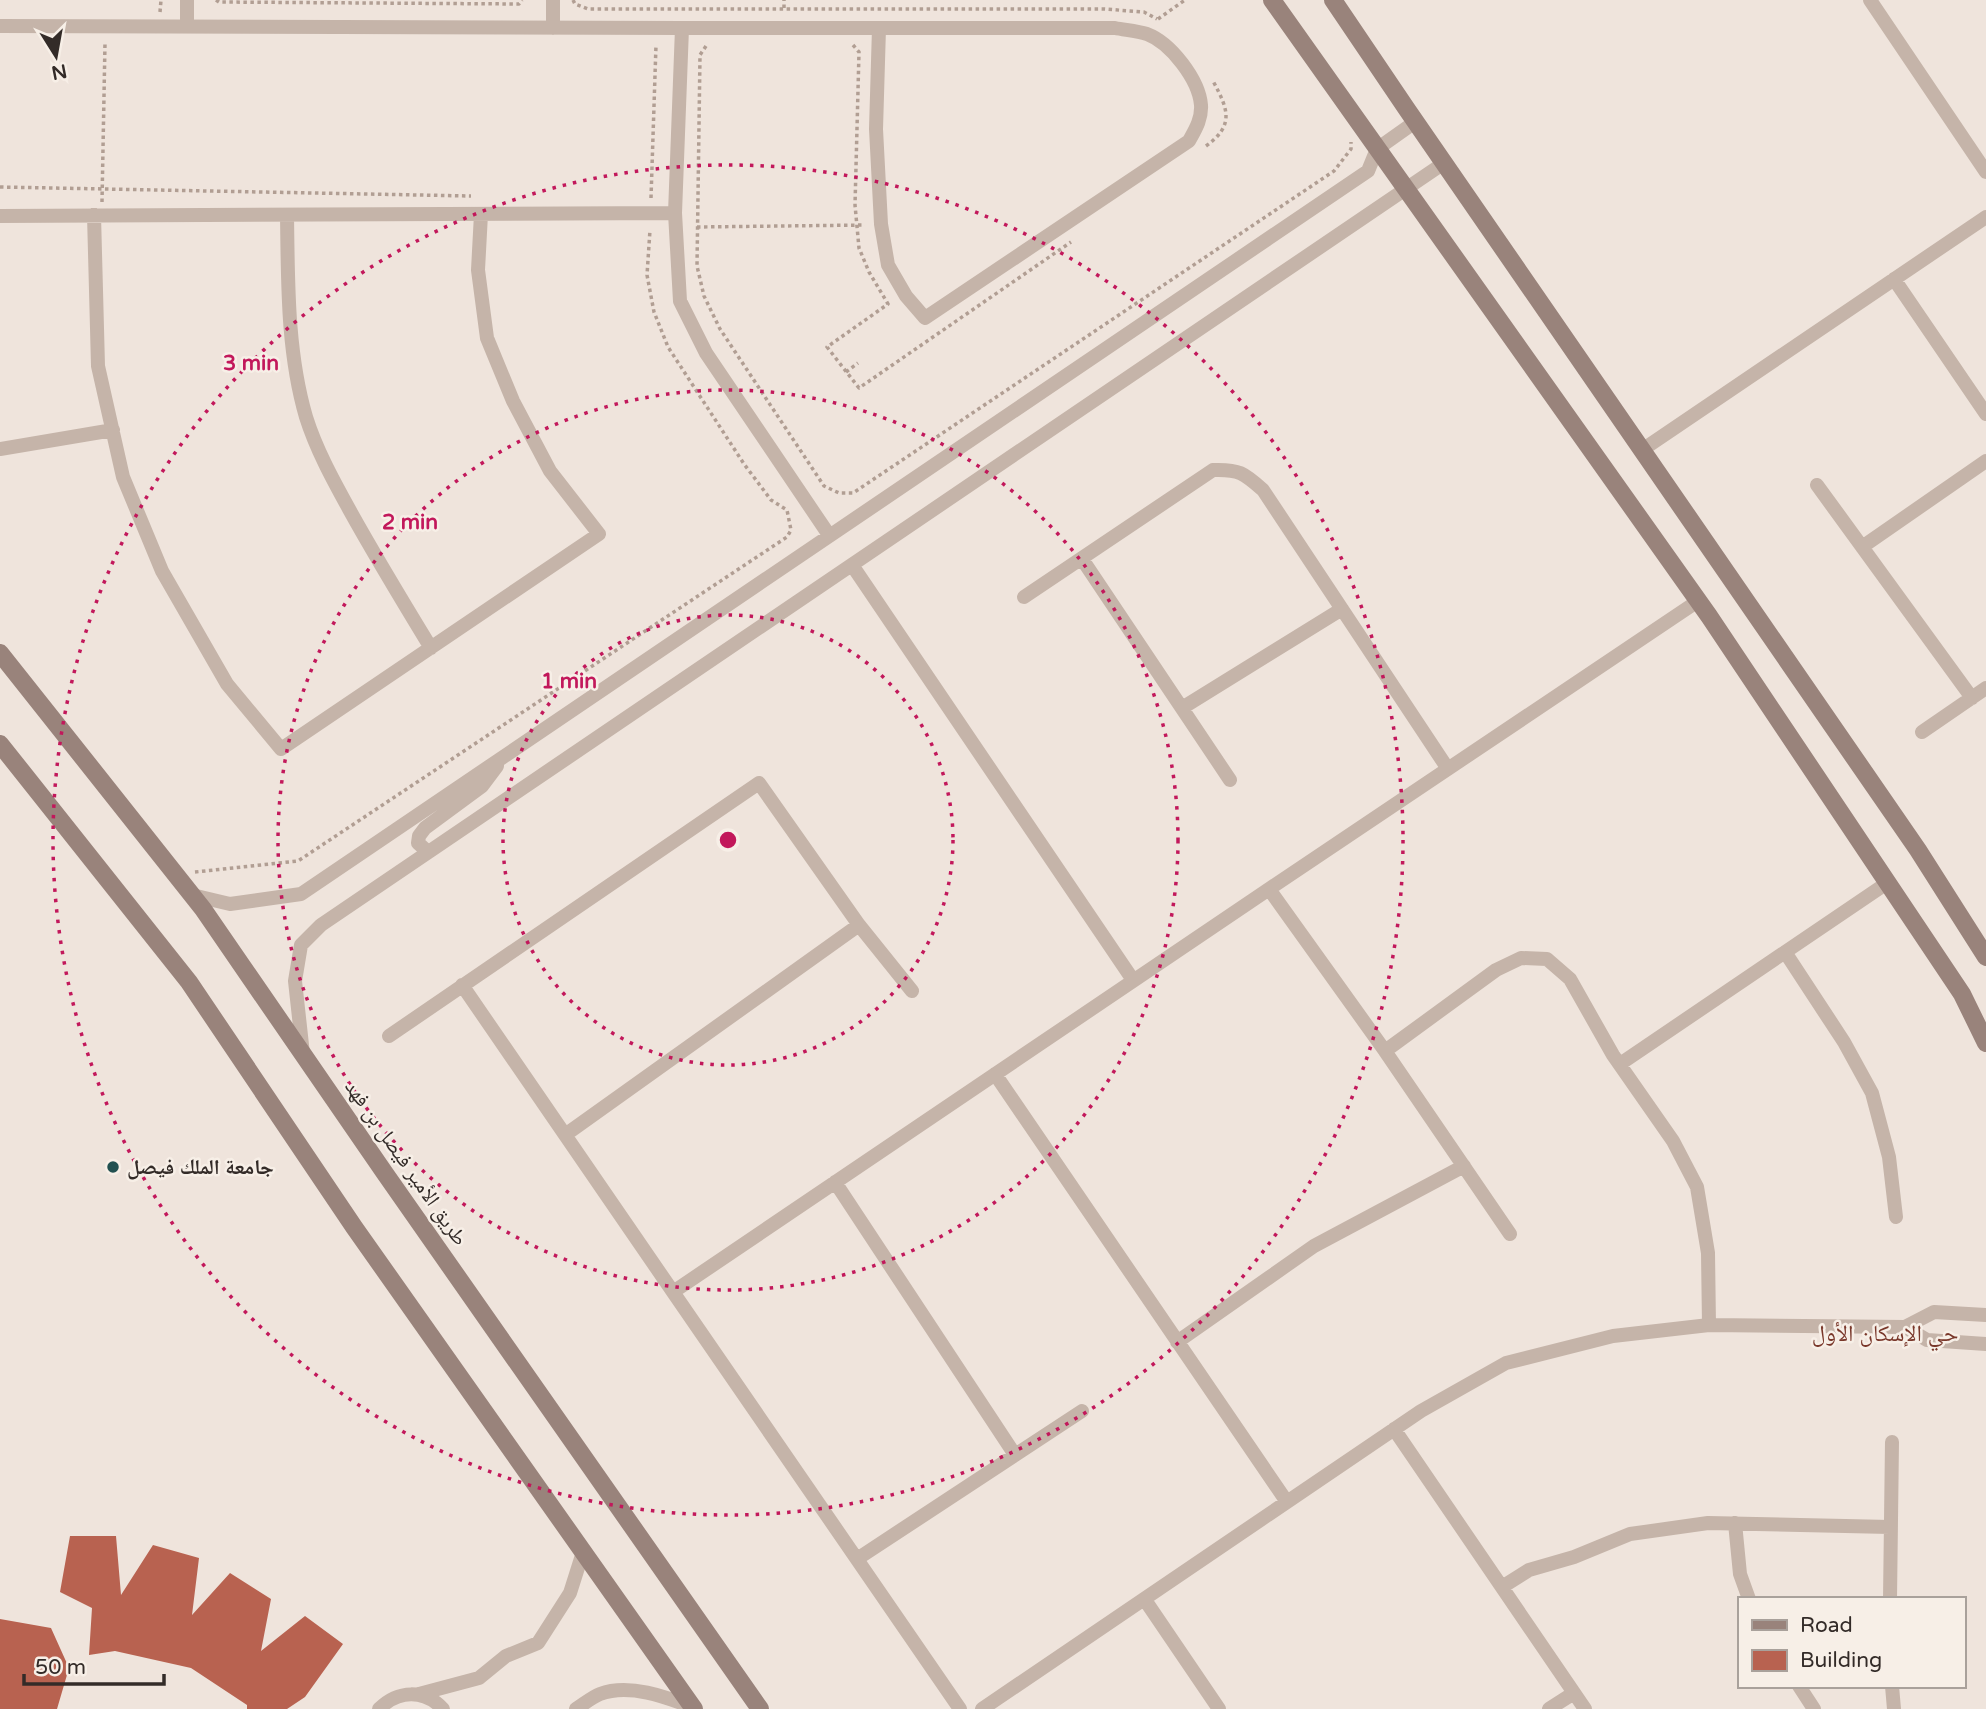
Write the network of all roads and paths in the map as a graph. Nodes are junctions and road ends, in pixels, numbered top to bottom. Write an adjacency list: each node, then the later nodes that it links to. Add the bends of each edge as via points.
1 (187, 0): 16 (street)
2 (216, 0): 3 (path, via 519,4)
3 (522, 0)
4 (553, 0): 17 (street)
5 (573, 0): 12 (path, via 588,9)
6 (784, 0): 11 (path)
7 (1185, 0): 13 (path)
8 (1272, 0): 26 (main road)
9 (1334, 0): 25 (main road)
10 (1870, 0): 30 (street)
11 (784, 8): 12 (path); 13 (path, via 1104,9 1144,12)
12 (657, 9): 18 (path)
13 (1157, 19): 14 (path)
14 (1164, 22)
15 (0, 26): 16 (street)
16 (187, 26): 17 (street)
17 (553, 28): 18 (street)
18 (656, 28): 19 (street); 35 (path)
19 (681, 28): 20 (street); 41 (street)
20 (879, 28): 42 (street, via 876,129); 42 (street, via 1115,28 1148,35 1173,51 1198,88 1201,107 1199,124 1189,141 925,318 888,265)
21 (105, 43): 32 (path)
22 (843, 43): 43 (path, via 856,46 859,52)
23 (713, 44): 44 (path, via 704,46 700,55)
24 (1206, 73): 27 (path, via 1226,108 1226,123 1219,136)
25 (1415, 122): 26 (street); 28 (main road)
26 (1377, 149): 33 (main road); 55 (street, via 1368,171)
27 (1197, 152)
28 (1444, 163): 33 (street); 52 (main road)
29 (1334, 171): 44 (path, via 853,493 824,486 720,329 704,296 697,266)
30 (1986, 172)
31 (0, 187): 32 (path)
32 (103, 189): 34 (path); 37 (path)
33 (1406, 189): 58 (street); 60 (main road)
34 (473, 196)
35 (650, 213): 36 (street); 41 (street); 73 (path, via 647,275 654,312 668,347 744,464 771,500 787,510 791,530 787,537 298,861)
36 (481, 214): 38 (street); 62 (street, via 478,270 487,338 550,471 599,534)
37 (98, 215): 38 (street); 39 (street); 50 (street, via 98,366)
38 (287, 215): 62 (street, via 294,356 307,417 330,474)
39 (0, 216)
40 (1986, 217): 46 (street)
41 (676, 221): 44 (path); 55 (street, via 680,301 706,353)
42 (881, 224): 43 (path)
43 (857, 225): 44 (path); 48 (path, via 859,248 888,304 827,347)
44 (697, 227)
45 (1073, 240): 48 (path, via 859,388)
46 (1894, 279): 49 (street); 52 (street)
47 (858, 363): 48 (path)
48 (846, 372)
49 (1986, 414)
50 (113, 430): 51 (street); 62 (street, via 123,477 162,571 227,684 281,749)
51 (0, 449)
52 (1642, 450): 78 (main road)
53 (1986, 461): 56 (street)
54 (1817, 485): 56 (street)
55 (829, 535): 69 (street)
56 (1862, 547): 65 (street)
57 (1082, 559): 59 (street); 61 (street, via 1213,470 1231,470 1245,474 1263,490); 66 (street)
58 (852, 565): 72 (street); 81 (street)
59 (1024, 597)
60 (1698, 601): 70 (street); 74 (main road)
61 (1342, 609): 66 (street); 70 (street)
62 (431, 648)
63 (0, 653): 76 (main road, طريق الأمير فيصل بن فهد)
64 (1986, 688): 65 (street)
65 (1972, 698): 67 (street)
66 (1182, 708): 71 (street)
67 (1922, 732)
68 (0, 744): 108 (main road, via 189,982 354,1227)
69 (504, 756): 72 (street, via 482,786 425,828 418,844); 76 (street, via 300,894 230,904)
70 (1448, 769): 75 (street)
71 (1230, 780)
72 (428, 852): 87 (street, via 321,925 301,945 295,981)
73 (193, 873)
74 (1887, 883): 79 (street); 85 (main road, via 1962,994)
75 (1269, 889): 81 (street); 86 (street)
76 (192, 895): 87 (main road, طريق الأمير فيصل بن فهد)
77 (859, 925): 82 (street, via 759,783); 83 (street); 90 (street)
78 (1980, 934): 80 (main road)
79 (1785, 952): 88 (street); 93 (street, via 1872,1093 1889,1157)
80 (1986, 957)
81 (1133, 981): 89 (street)
82 (462, 985): 84 (street); 90 (street)
83 (912, 991)
84 (389, 1037)
85 (1986, 1043)
86 (1385, 1051): 88 (street, via 1496,970 1521,958 1547,959 1570,979); 91 (street)
87 (304, 1055): 122 (main road, طريق الأمير فيصل بن فهد)
88 (1620, 1064): 97 (street, via 1673,1141 1697,1187 1708,1253)
89 (995, 1074): 92 (street); 99 (street)
90 (565, 1135): 95 (street)
91 (1464, 1166): 94 (street); 99 (street, via 1314,1246)
92 (835, 1182): 95 (street); 104 (street)
93 (1896, 1217)
94 (1510, 1234)
95 (673, 1292): 109 (street)
96 (1986, 1315): 98 (street, via 1934,1312)
97 (1709, 1325): 98 (street); 102 (street, via 1614,1336 1506,1363)
98 (1905, 1327): 100 (street, via 1927,1340)
99 (1177, 1342): 105 (street)
100 (1986, 1344)
101 (1082, 1411): 104 (street)
102 (1394, 1429): 105 (street); 110 (street)
103 (1892, 1442): 107 (street)
104 (1015, 1455): 109 (street)
105 (1287, 1502): 113 (street)
106 (1735, 1523): 107 (street); 110 (street, via 1630,1534 1529,1570); 111 (street, via 1740,1574)
107 (1890, 1527): 112 (street)
108 (583, 1552): 117 (street, via 570,1593 538,1643 506,1656 479,1678); 118 (main road)
109 (857, 1559): 123 (street)
110 (1502, 1587): 116 (street)
111 (1748, 1597)
112 (1890, 1597)
113 (1145, 1600): 124 (street); 125 (street)
114 (1800, 1688): 128 (street)
115 (1892, 1688): 129 (street)
116 (1574, 1693): 126 (street); 127 (street)
117 (419, 1694): 119 (street, via 391,1698); 120 (street)
118 (693, 1708): 121 (street, via 660,1695 623,1691 601,1694)
119 (379, 1709)
120 (443, 1709)
121 (576, 1709)
122 (760, 1709)
123 (960, 1709)
124 (982, 1709)
125 (1219, 1709)
126 (1549, 1709)
127 (1585, 1709)
128 (1814, 1709)
129 (1894, 1709)

